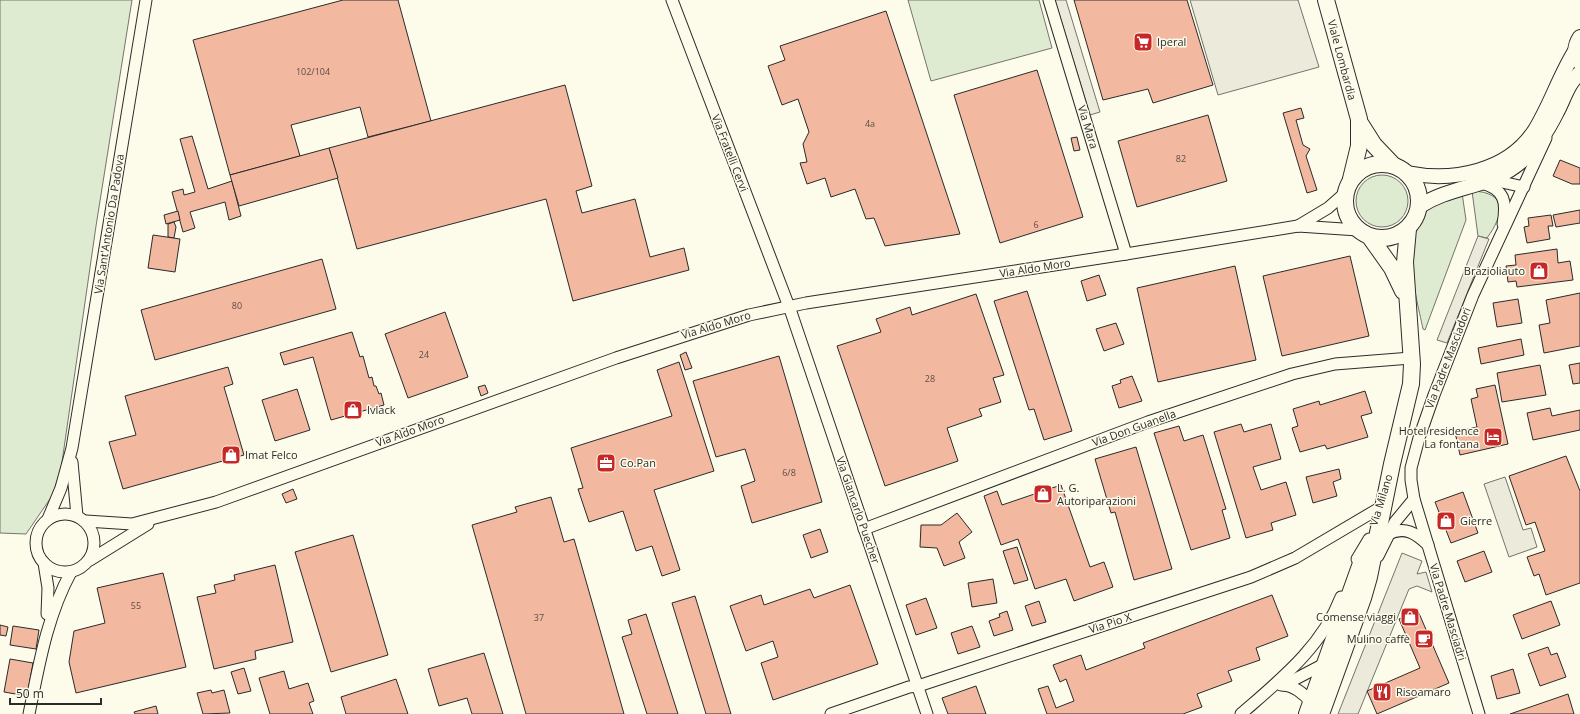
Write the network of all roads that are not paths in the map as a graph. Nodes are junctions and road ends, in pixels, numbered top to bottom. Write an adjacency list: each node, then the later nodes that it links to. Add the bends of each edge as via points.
1 (146, 0): 23 (street, Via Sant'Antonio Da Padova)
2 (672, 0): 21 (street, Via Fratelli Cervi)
3 (1049, 0): 19 (street, Via Mara)
4 (1326, 0): 8 (main road, Viale Lombardia)
5 (1580, 37): 6 (street)
6 (1577, 57): 10 (street, via 1559,79 1535,130 1507,157 1487,168 1461,175 1434,177)
7 (1580, 73): 9 (street, via 1570,86)
8 (1359, 120): 10 (main road, Viale Lombardia, via 1374,145); 12 (main road, Viale Lombardia, via 1359,146)
9 (1548, 129): 11 (street, via 1522,160); 13 (street, Via Padre Masciadori, via 1543,147)
10 (1400, 169): 12 (main road, via 1381,164 1370,166 1359,171); 14 (main road, via 1415,182)
11 (1487, 182): 13 (street); 14 (street, via 1441,194); 18 (street, via 1496,189 1504,201)
12 (1348, 186): 15 (street, Via Aldo Moro, via 1328,208); 17 (main road, via 1347,213)
13 (1524, 187): 18 (street, Via Padre Masciadori)
14 (1420, 206): 16 (main road, via 1416,218)
15 (1298, 226): 17 (street, Via Aldo Moro); 19 (street, Via Aldo Moro)
16 (1408, 229): 17 (main road, via 1390,238); 20 (main road, via 1405,256)
17 (1364, 234): 20 (main road, via 1392,268)
18 (1502, 235): 25 (street, Via Padre Masciadori, via 1466,310 1419,438 1411,468)
19 (1126, 254): 21 (street, Via Aldo Moro)
20 (1408, 302): 22 (main road)
21 (789, 306): 28 (street, Via Aldo Moro, via 730,320 653,345 216,502); 30 (street, Via Giancarlo Puecher)
22 (1412, 358): 24 (main road, via 1411,384); 30 (street, Via Don Guanella, via 1322,366 1292,374 1148,422)
23 (72, 448): 27 (street, Via Sant'Antonio Da Padova, via 73,480); 29 (street, Via Sant'Antonio Da Padova, via 60,492)
24 (1392, 464): 26 (main road, Via Milano); 37 (main road, Via Milano)
25 (1415, 504): 31 (street, via 1402,511); 33 (street, Via Padre Masciadri)
26 (1378, 509): 32 (main road, Via Milano); 41 (street, Via Pio X, via 1295,558 1258,574)
27 (81, 518): 28 (street, Via Aldo Moro, via 127,524); 29 (street, via 67,513); 34 (street, via 92,529 95,543)
28 (158, 518): 34 (street, Via Aldo Moro)
29 (48, 519): 35 (street, via 38,530 36,540 37,550)
30 (864, 529): 41 (street, Via Giancarlo Puecher)
31 (1388, 534): 33 (street, via 1407,530); 37 (street)
32 (1369, 539): 40 (main road, Via Milano); 42 (street, via 1355,563 1325,630)
33 (1428, 545): 48 (street, Via Padre Masciadri)
34 (88, 562): 36 (street)
35 (44, 563): 36 (street, via 57,571); 39 (street, via 48,601)
36 (71, 572): 39 (street, via 55,604)
37 (1369, 577): 38 (main road, Via Milano)
38 (1363, 598): 40 (street, via 1348,623 1337,652); 43 (main road, Via Milano)
39 (44, 641): 44 (street)
40 (1326, 664): 42 (street); 43 (main road, Via Milano)
41 (918, 686): 45 (street, Via Pio X); 46 (street, Via Giancarlo Puecher)
42 (1279, 686): 43 (street, via 1299,691); 47 (street)
43 (1313, 710)
44 (29, 714)
45 (831, 714)
46 (927, 714)
47 (1241, 714)
48 (1479, 714)

